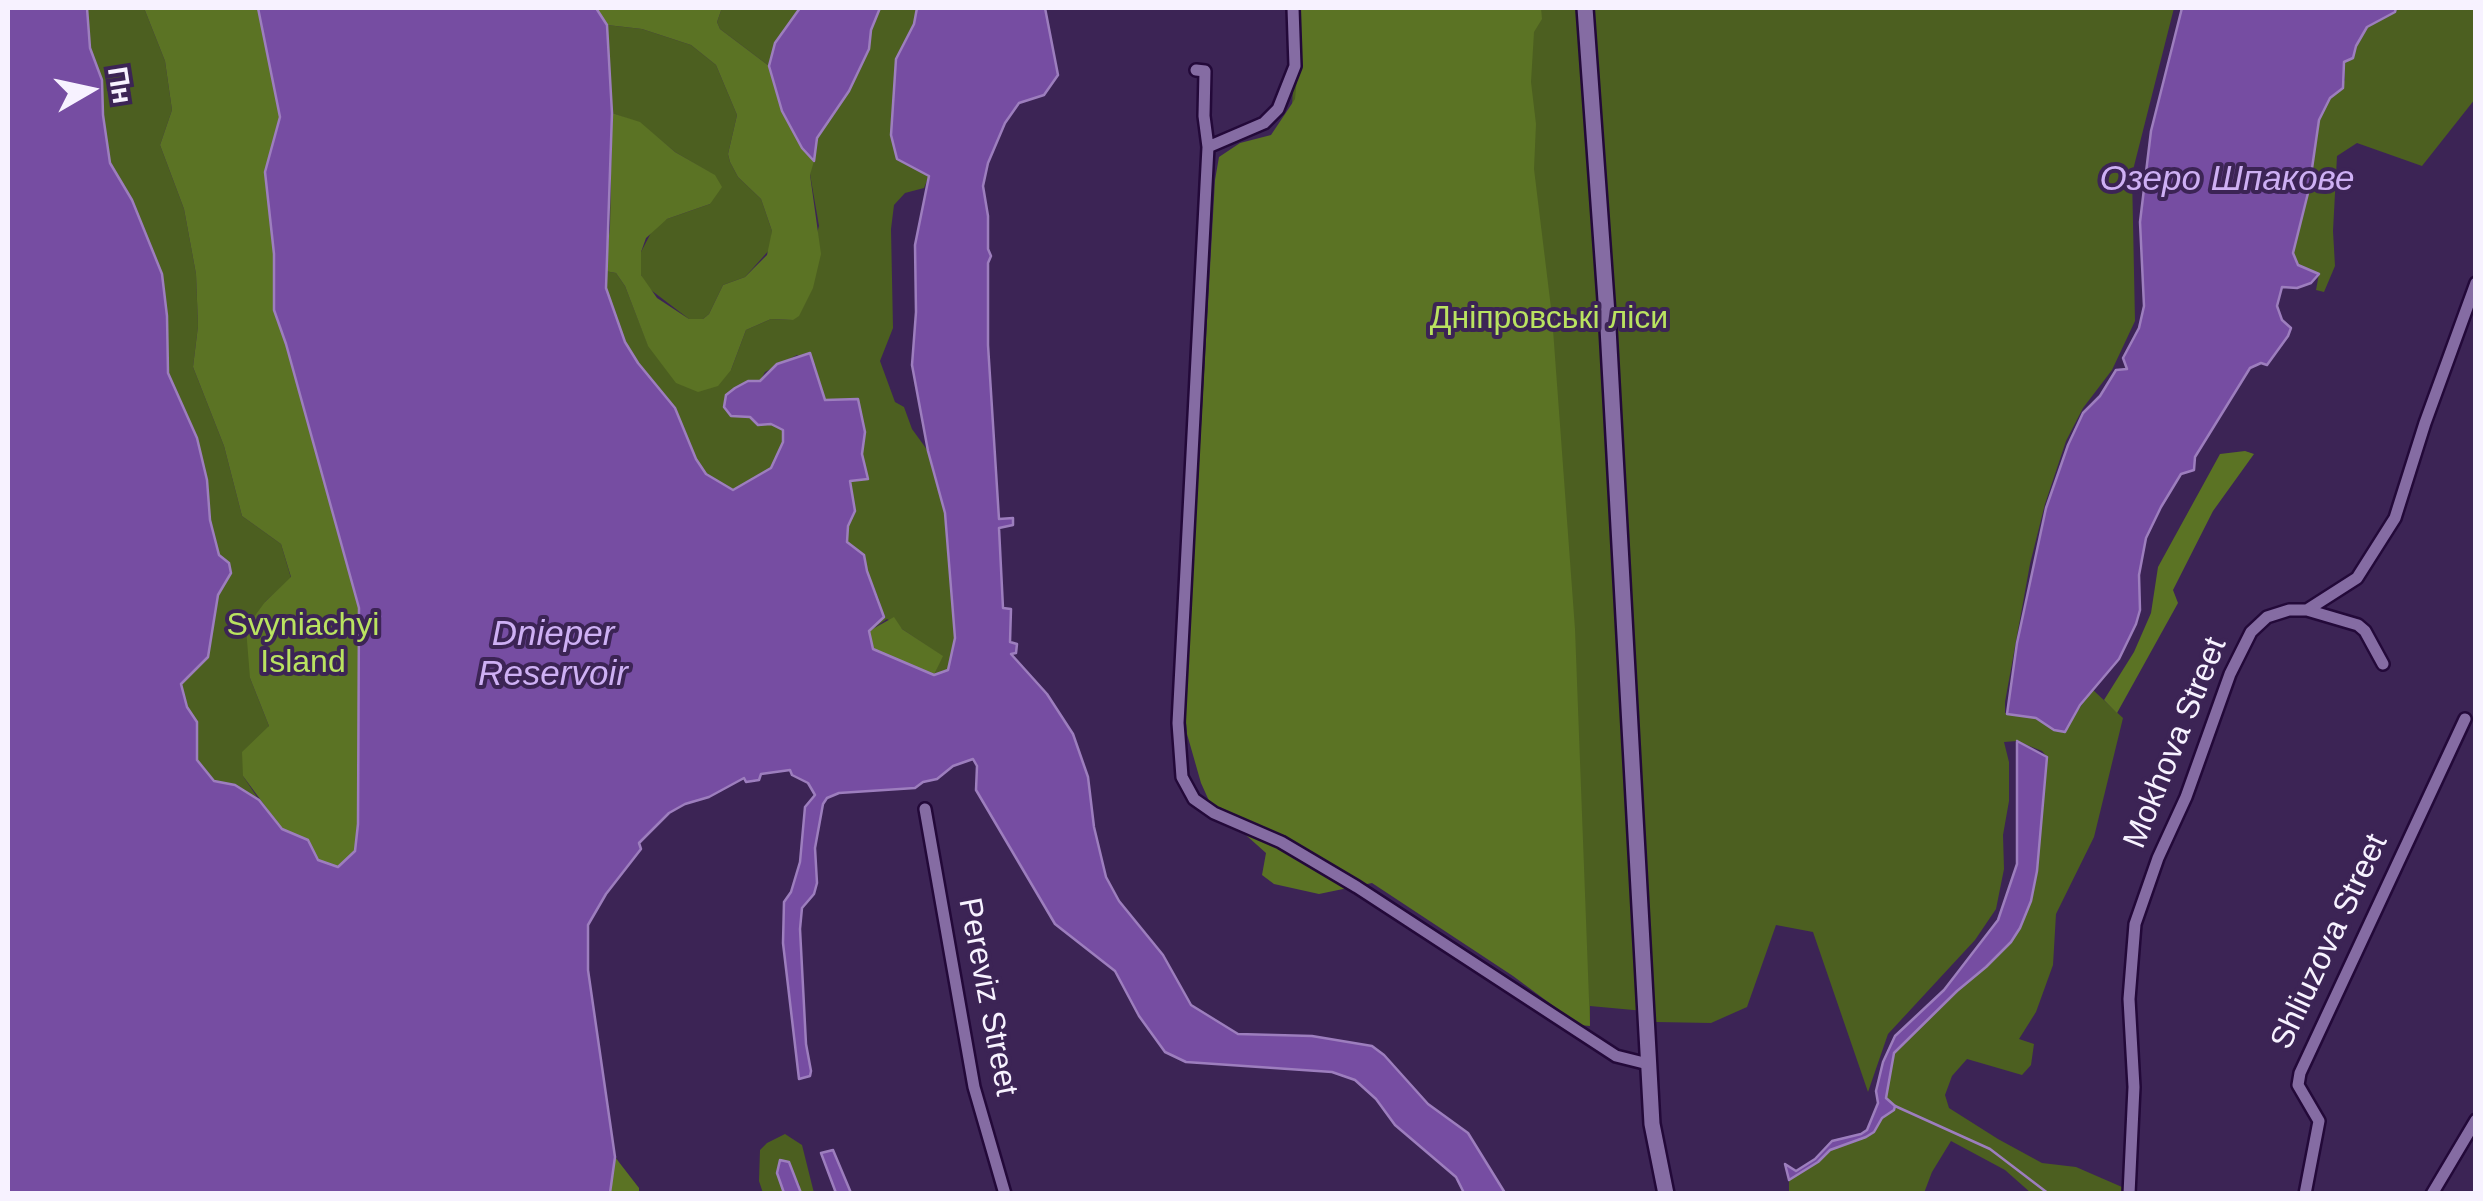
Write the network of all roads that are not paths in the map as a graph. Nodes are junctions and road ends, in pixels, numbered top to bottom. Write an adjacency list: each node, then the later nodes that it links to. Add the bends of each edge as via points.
1 (1293, 8): 4 (street, via 1294,66 1278,109 1264,123)
2 (1585, 8): 10 (main road)
3 (1196, 70): 4 (street, via 1205,71)
4 (1208, 147): 10 (street, via 1178,723 1182,777 1194,799 1214,812 1357,887 1616,1056)
5 (2476, 283): 6 (street, Mokhova Street, via 2396,518 2357,578)
6 (2307, 610): 7 (street, via 2365,630); 14 (street, Mokhova Street, via 2267,618 2251,632 2135,924)
7 (2384, 664)
8 (2465, 719): 15 (street, Shliuzova Street, via 2298,1079 2318,1121)
9 (925, 810): 12 (street, Pereviz Street, via 974,1088)
10 (1648, 1064): 13 (main road)
11 (2476, 1120): 16 (street)
12 (1005, 1194)
13 (1666, 1194)
14 (2130, 1194)
15 (2306, 1194)
16 (2432, 1194)

